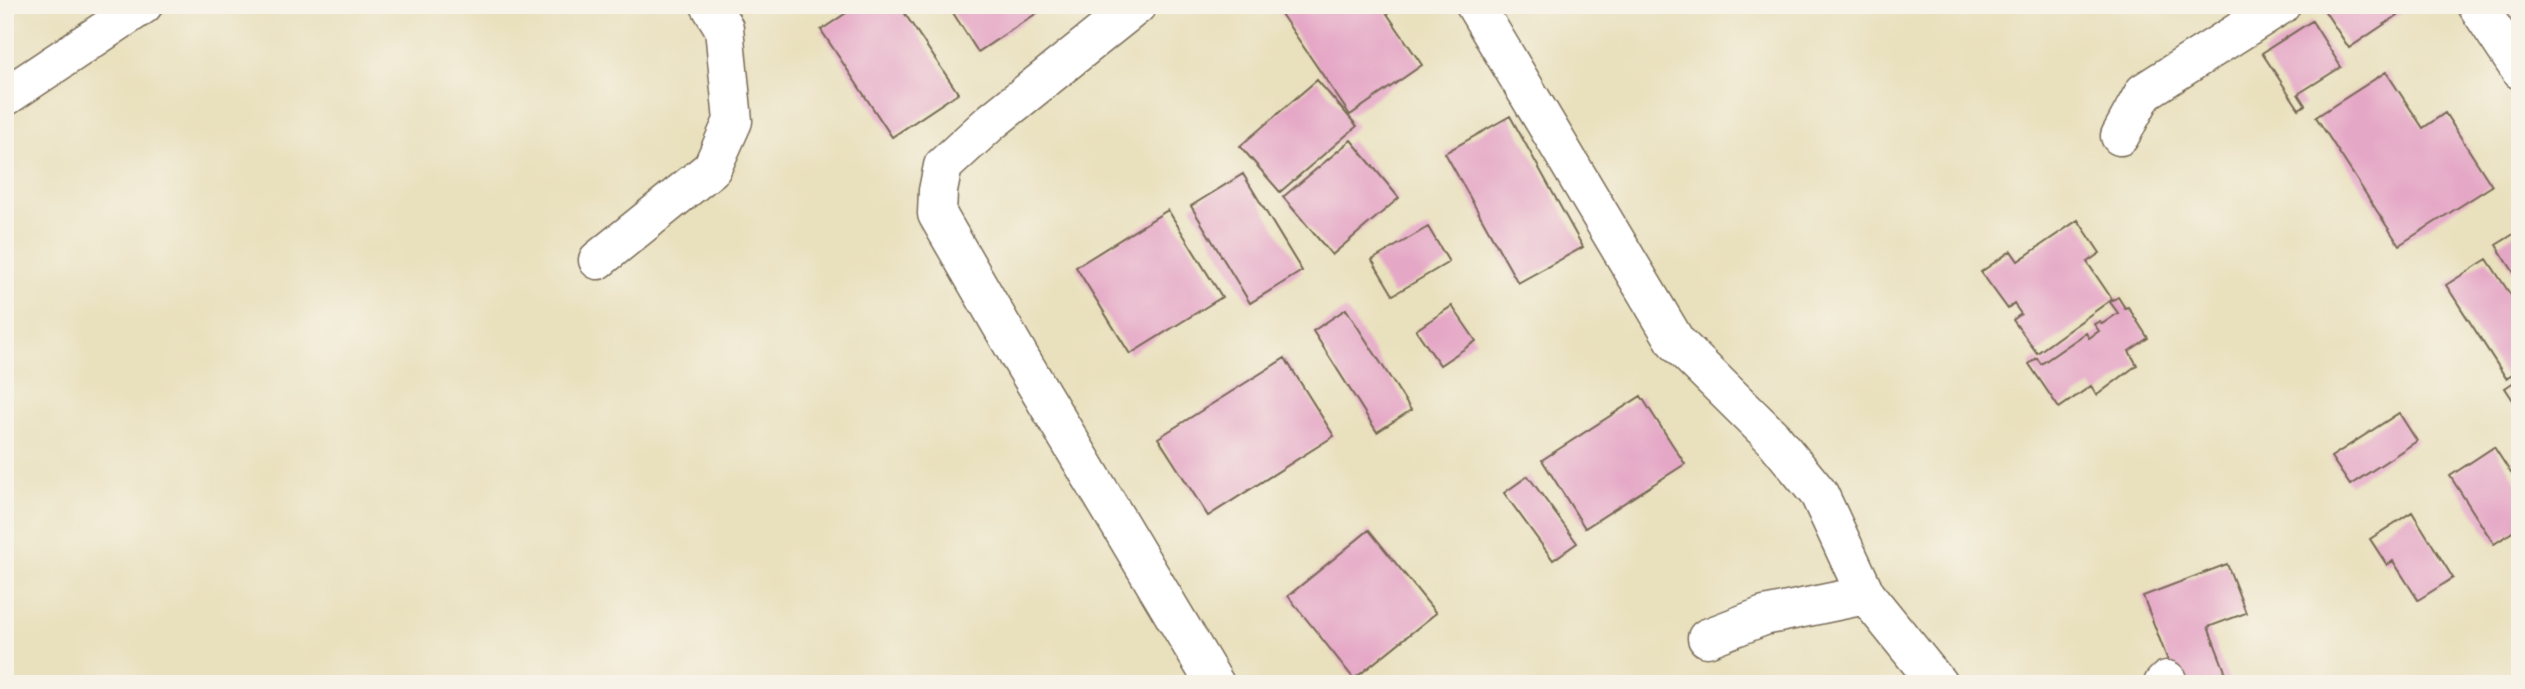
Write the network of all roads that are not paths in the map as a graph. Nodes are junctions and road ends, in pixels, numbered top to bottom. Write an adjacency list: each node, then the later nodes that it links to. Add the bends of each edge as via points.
1 (144, 5): 8 (street)
2 (710, 5): 10 (street, via 724,28 733,121 712,168)
3 (1137, 5): 13 (street, via 943,166 937,214)
4 (1475, 5): 11 (street, via 1676,342 1773,438 1819,494)
5 (2281, 5): 9 (street, via 2144,92)
6 (2477, 5): 7 (street)
7 (2520, 70)
8 (5, 97)
9 (2120, 135)
10 (598, 260)
11 (1866, 595): 12 (street, via 1764,616); 14 (street)
12 (1707, 638)
13 (1215, 684)
14 (1938, 684)

